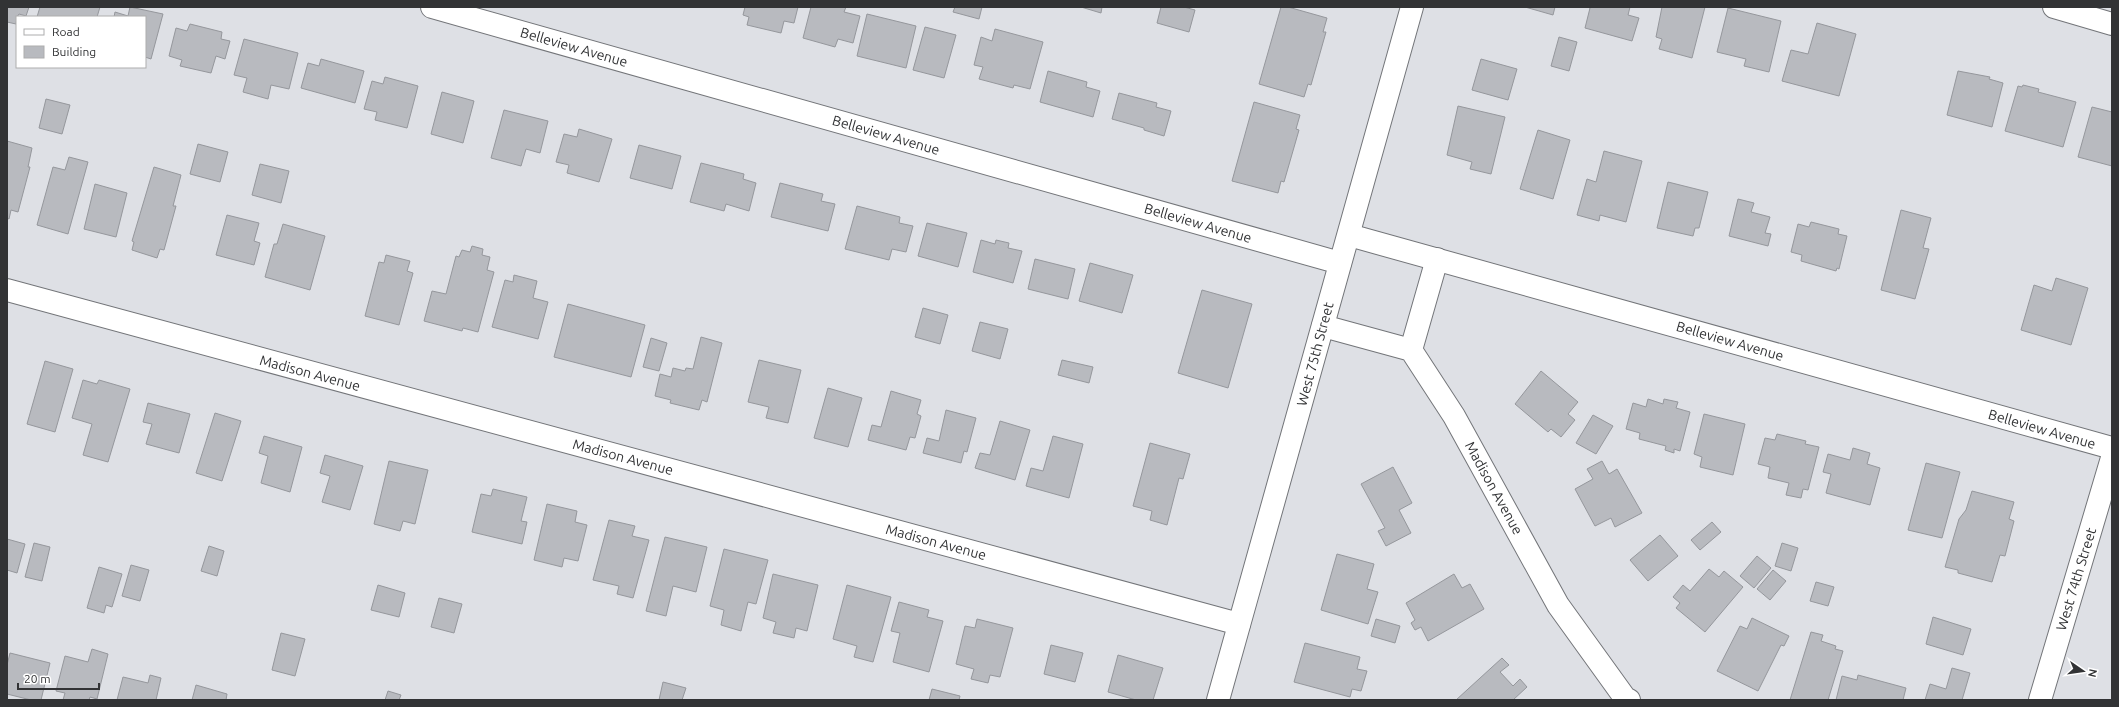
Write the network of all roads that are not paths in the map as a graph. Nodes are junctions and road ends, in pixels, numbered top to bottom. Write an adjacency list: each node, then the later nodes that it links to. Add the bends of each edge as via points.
1 (432, 7): 7 (street, Belleview Avenue)
2 (1412, 7): 5 (street, West 75th Street)
3 (2054, 7): 4 (street)
4 (2112, 24)
5 (1349, 234): 6 (street, Belleview Avenue); 7 (street, West 75th Street)
6 (1437, 259): 10 (street); 11 (street, Belleview Avenue)
7 (1340, 263): 9 (street, West 75th Street)
8 (7, 290): 13 (street, Madison Avenue)
9 (1324, 326): 10 (street); 13 (street, West 75th Street)
10 (1411, 350): 15 (street, Madison Avenue, via 1454,416 1558,604 1625,698)
11 (2112, 448)
12 (2112, 458): 16 (street, West 74th Street)
13 (1239, 624): 14 (street, West 75th Street)
14 (1218, 700)
15 (1629, 700)
16 (2040, 700)

